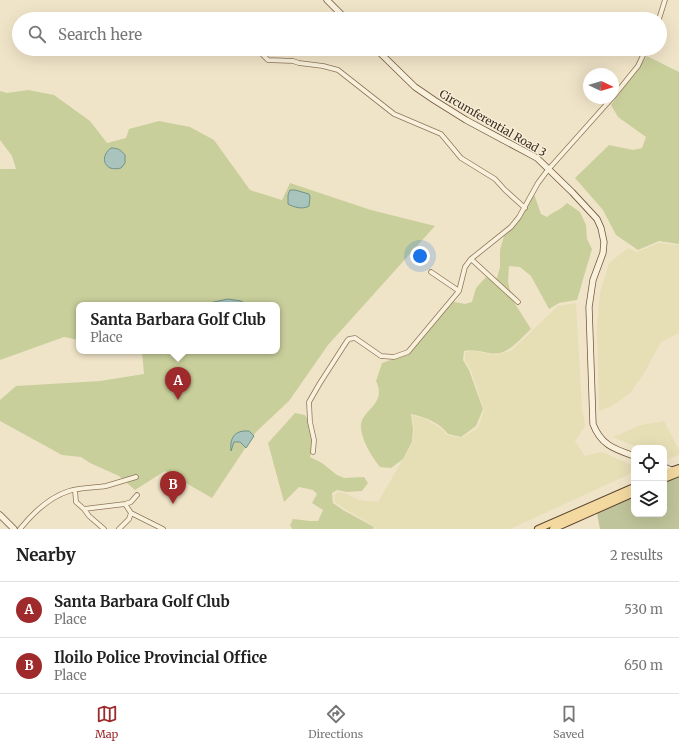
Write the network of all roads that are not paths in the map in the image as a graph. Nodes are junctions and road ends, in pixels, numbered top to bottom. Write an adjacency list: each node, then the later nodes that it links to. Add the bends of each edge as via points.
1 (327, 0): 3 (main road)
2 (665, 0): 4 (street)
3 (339, 12)
4 (661, 12)
5 (264, 56): 11 (street, via 268,60 293,61 338,70 394,114 441,134 461,158 495,179)
6 (383, 56): 10 (main road, Circumferential Road 3, via 415,87 434,100 537,158)
7 (643, 56): 8 (street)
8 (619, 90)
9 (607, 104): 10 (street)
10 (548, 168): 11 (street); 17 (main road, Circumferential Road 3, via 590,210 604,236 604,248 593,280 589,307 593,424 599,437 607,445)
11 (525, 208): 12 (street, via 511,227)
12 (471, 258): 14 (street, via 465,267); 15 (street)
13 (431, 272): 14 (street)
14 (459, 291): 16 (street, via 408,352 401,356 381,356 356,338 347,341 309,402 314,440)
15 (518, 302)
16 (312, 452)
17 (631, 455)
18 (667, 468): 19 (main road)
19 (677, 470): 20 (main road); 22 (main road)
20 (667, 472)
21 (136, 477): 24 (street, via 105,486)
22 (667, 477)
23 (631, 488): 36 (main road)
24 (75, 490): 28 (street, via 76,502); 32 (street, via 52,500)
25 (631, 494): 37 (main road)
26 (136, 495): 27 (street, via 131,502)
27 (125, 504): 28 (street); 29 (street)
28 (84, 509): 33 (street)
29 (131, 513): 34 (street); 35 (street)
30 (0, 515): 31 (main road)
31 (14, 529)
32 (20, 529)
33 (104, 529)
34 (119, 529)
35 (163, 529)
36 (538, 529)
37 (553, 529)

